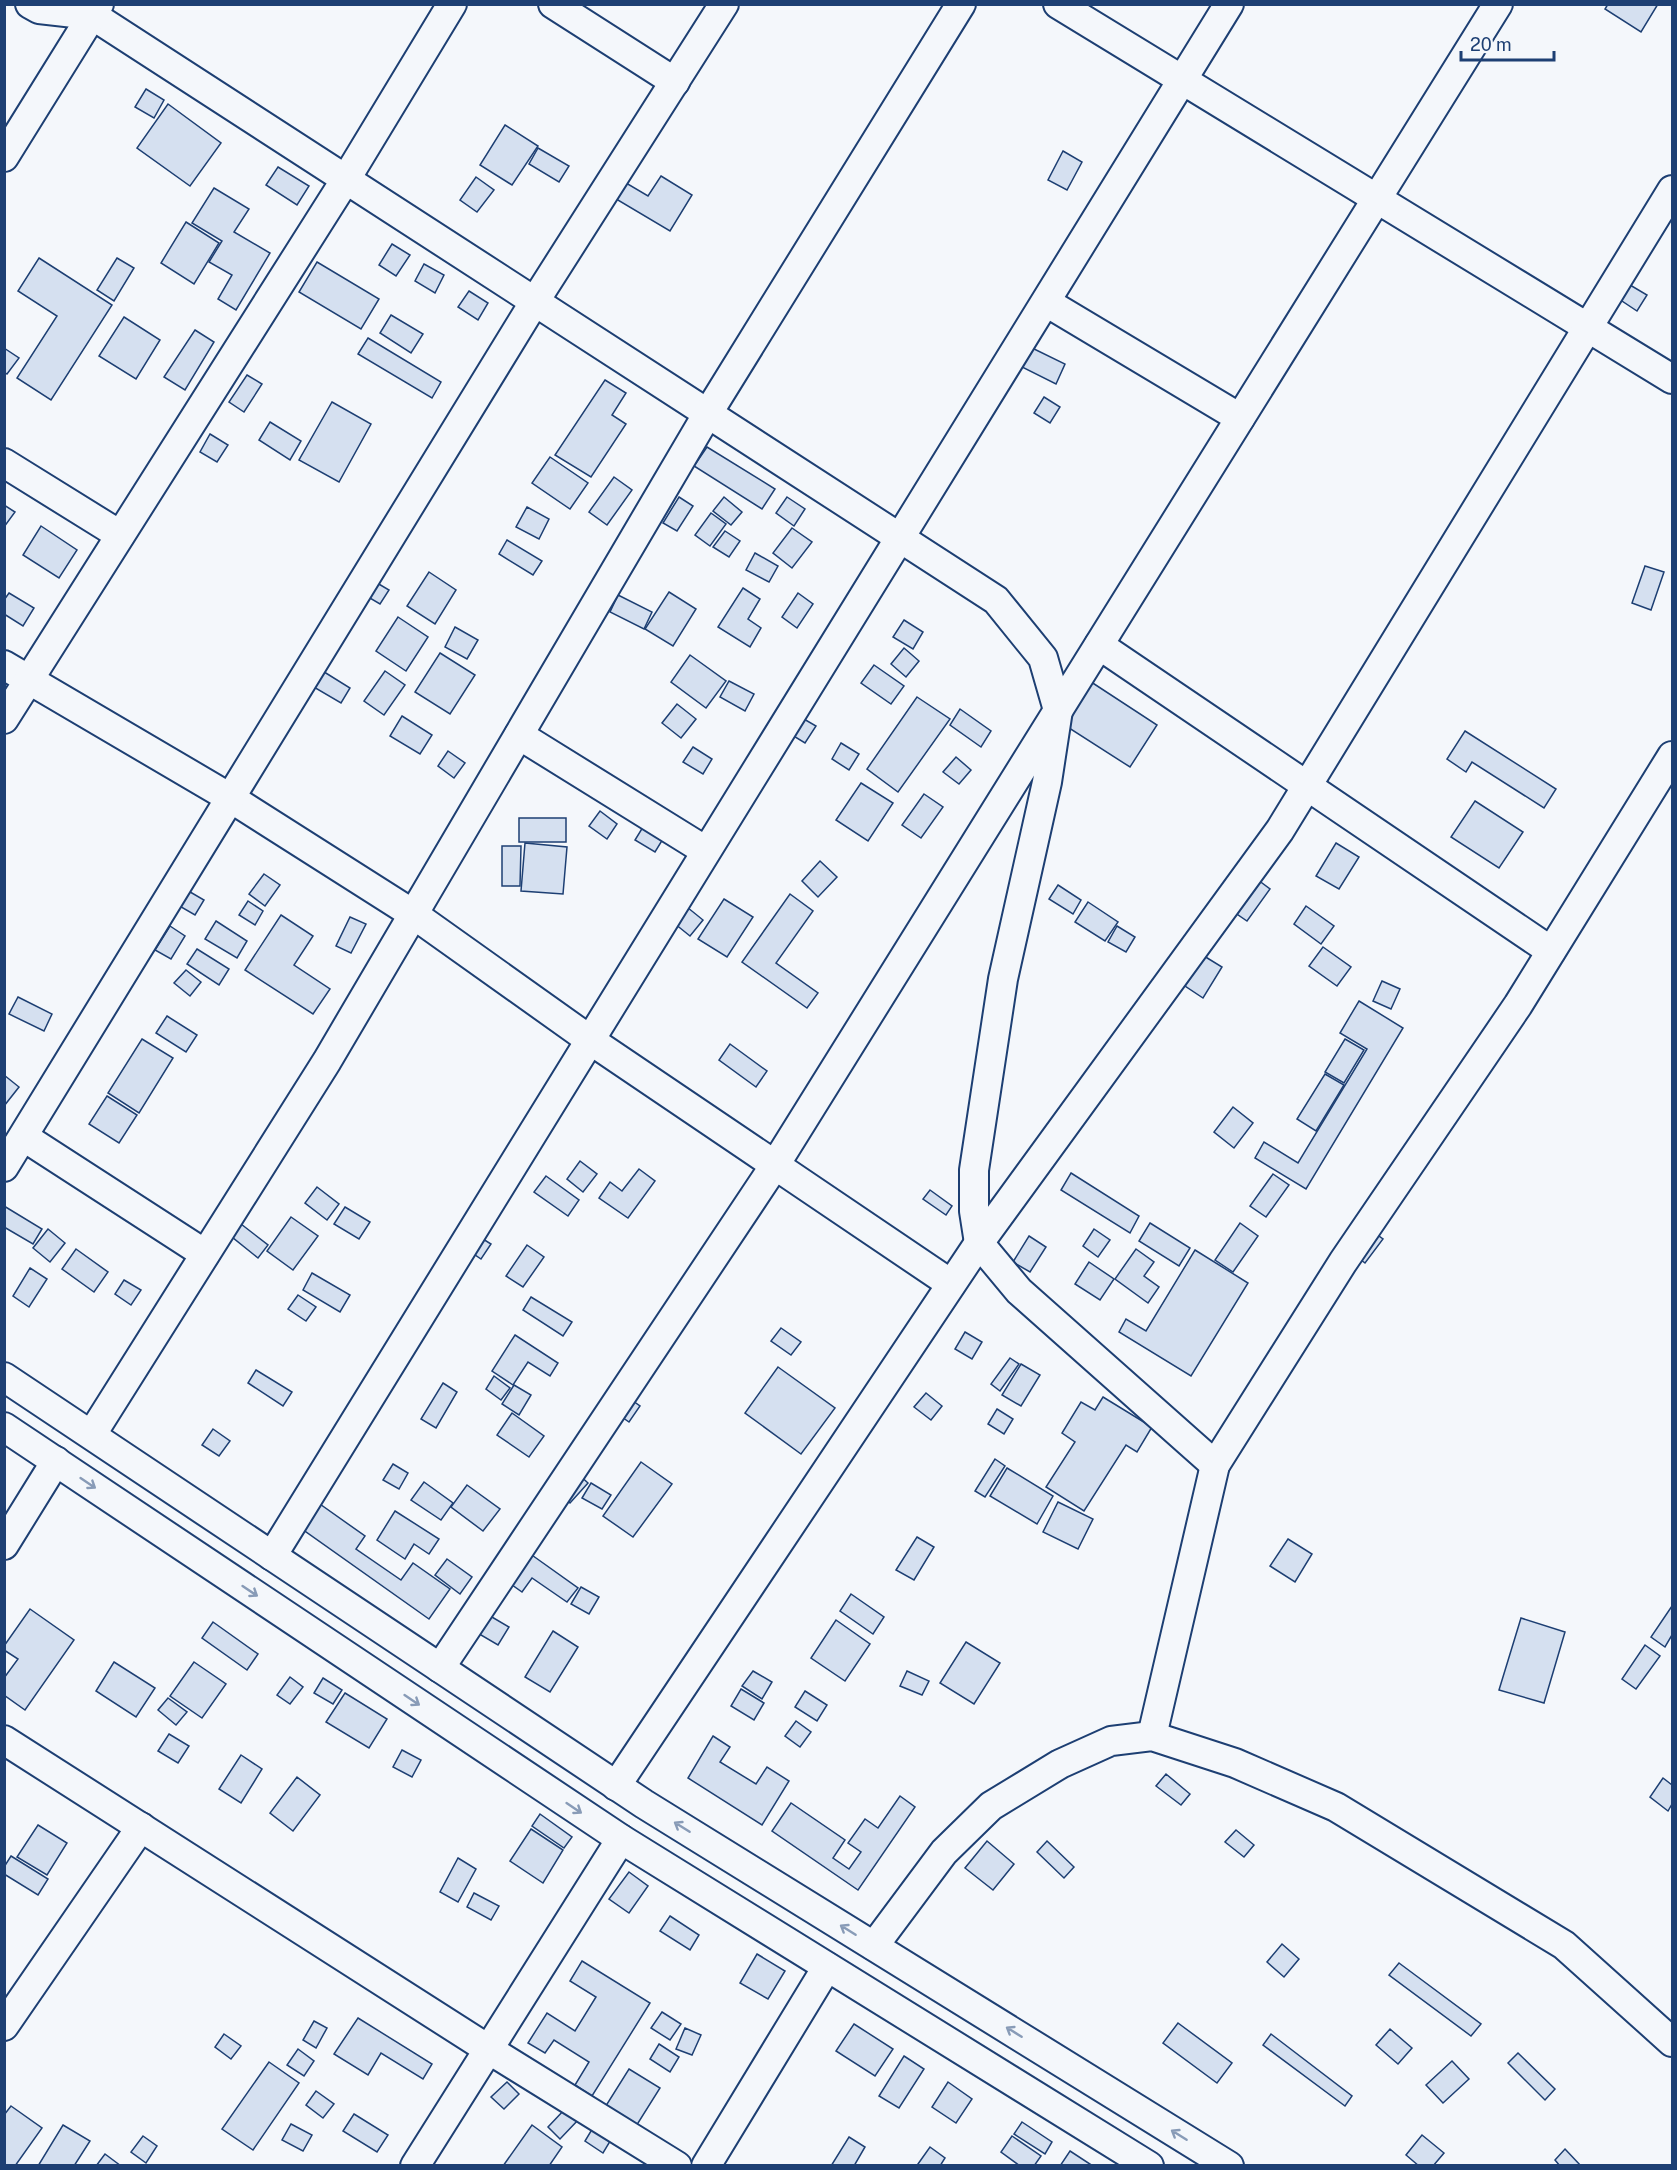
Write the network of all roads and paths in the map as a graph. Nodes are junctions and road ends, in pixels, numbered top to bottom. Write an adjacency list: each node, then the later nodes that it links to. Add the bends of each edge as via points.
1 (30, 4): 9 (street, via 39,9)
2 (452, 4): 13 (street)
3 (553, 4): 11 (street)
4 (724, 4): 11 (street)
5 (961, 4): 20 (street)
6 (1058, 4): 10 (street)
7 (1229, 4): 10 (street)
8 (1498, 4): 15 (street)
9 (95, 10): 12 (street); 13 (street)
10 (1184, 81): 15 (street); 17 (street)
11 (675, 82): 16 (street)
12 (4, 158)
13 (346, 179): 16 (street); 23 (street)
14 (1672, 190): 18 (street)
15 (1377, 198): 18 (street); 21 (street)
16 (535, 301): 20 (street); 33 (street)
17 (1046, 302): 21 (street); 24 (street)
18 (1589, 327): 19 (street); 32 (street)
19 (1672, 379)
20 (708, 413): 24 (street); 30 (street)
21 (1240, 418): 25 (street)
22 (4, 463): 23 (street)
23 (120, 535): 27 (street)
24 (900, 538): 28 (street, via 996,600 1043,658); 34 (street)
25 (1099, 645): 28 (street); 32 (street)
26 (4, 665): 27 (street)
27 (29, 680): 29 (street); 33 (street)
28 (1058, 710): 39 (street); 41 (street, via 1047,782 1001,990 974,1170)
29 (4, 719)
30 (519, 735): 34 (street); 35 (street)
31 (1672, 756): 36 (street)
32 (1307, 786): 36 (street); 41 (street, via 1280,830)
33 (232, 799): 35 (street); 38 (street)
34 (706, 851): 37 (street)
35 (413, 914): 37 (street); 42 (street)
36 (1551, 951): 48 (street, via 1343,1262)
37 (590, 1040): 39 (street); 50 (street)
38 (24, 1137): 40 (street); 42 (street)
39 (775, 1165): 43 (street); 51 (street)
40 (4, 1167)
41 (979, 1243): 43 (street); 48 (street, via 1019,1291)
42 (205, 1254): 46 (street)
43 (951, 1284): 54 (street)
44 (4, 1377): 46 (street)
45 (4, 1427): 47 (street)
46 (92, 1434): 50 (street)
47 (56, 1461): 49 (street); 56 (street, one-way to 56)
48 (1215, 1465): 52 (street)
49 (4, 1545)
50 (272, 1556): 51 (street)
51 (441, 1668): 54 (street)
52 (1152, 1736): 57 (street, via 1111,1741 1060,1764 991,1806 944,1852); 60 (street, via 1236,1763 1336,1807 1563,1945)
53 (4, 1740): 55 (street)
54 (616, 1786): 57 (street, one-way to 54)
55 (141, 1827): 59 (street); 61 (street)
56 (621, 1839): 58 (street); 61 (street)
57 (874, 1946): 66 (street, one-way to 57)
58 (827, 1967): 64 (street); 65 (street)
59 (4, 2026)
60 (1672, 2042)
61 (488, 2049): 62 (street); 63 (street)
62 (415, 2166)
63 (677, 2166)
64 (705, 2166)
65 (1149, 2166)
66 (1229, 2166)

